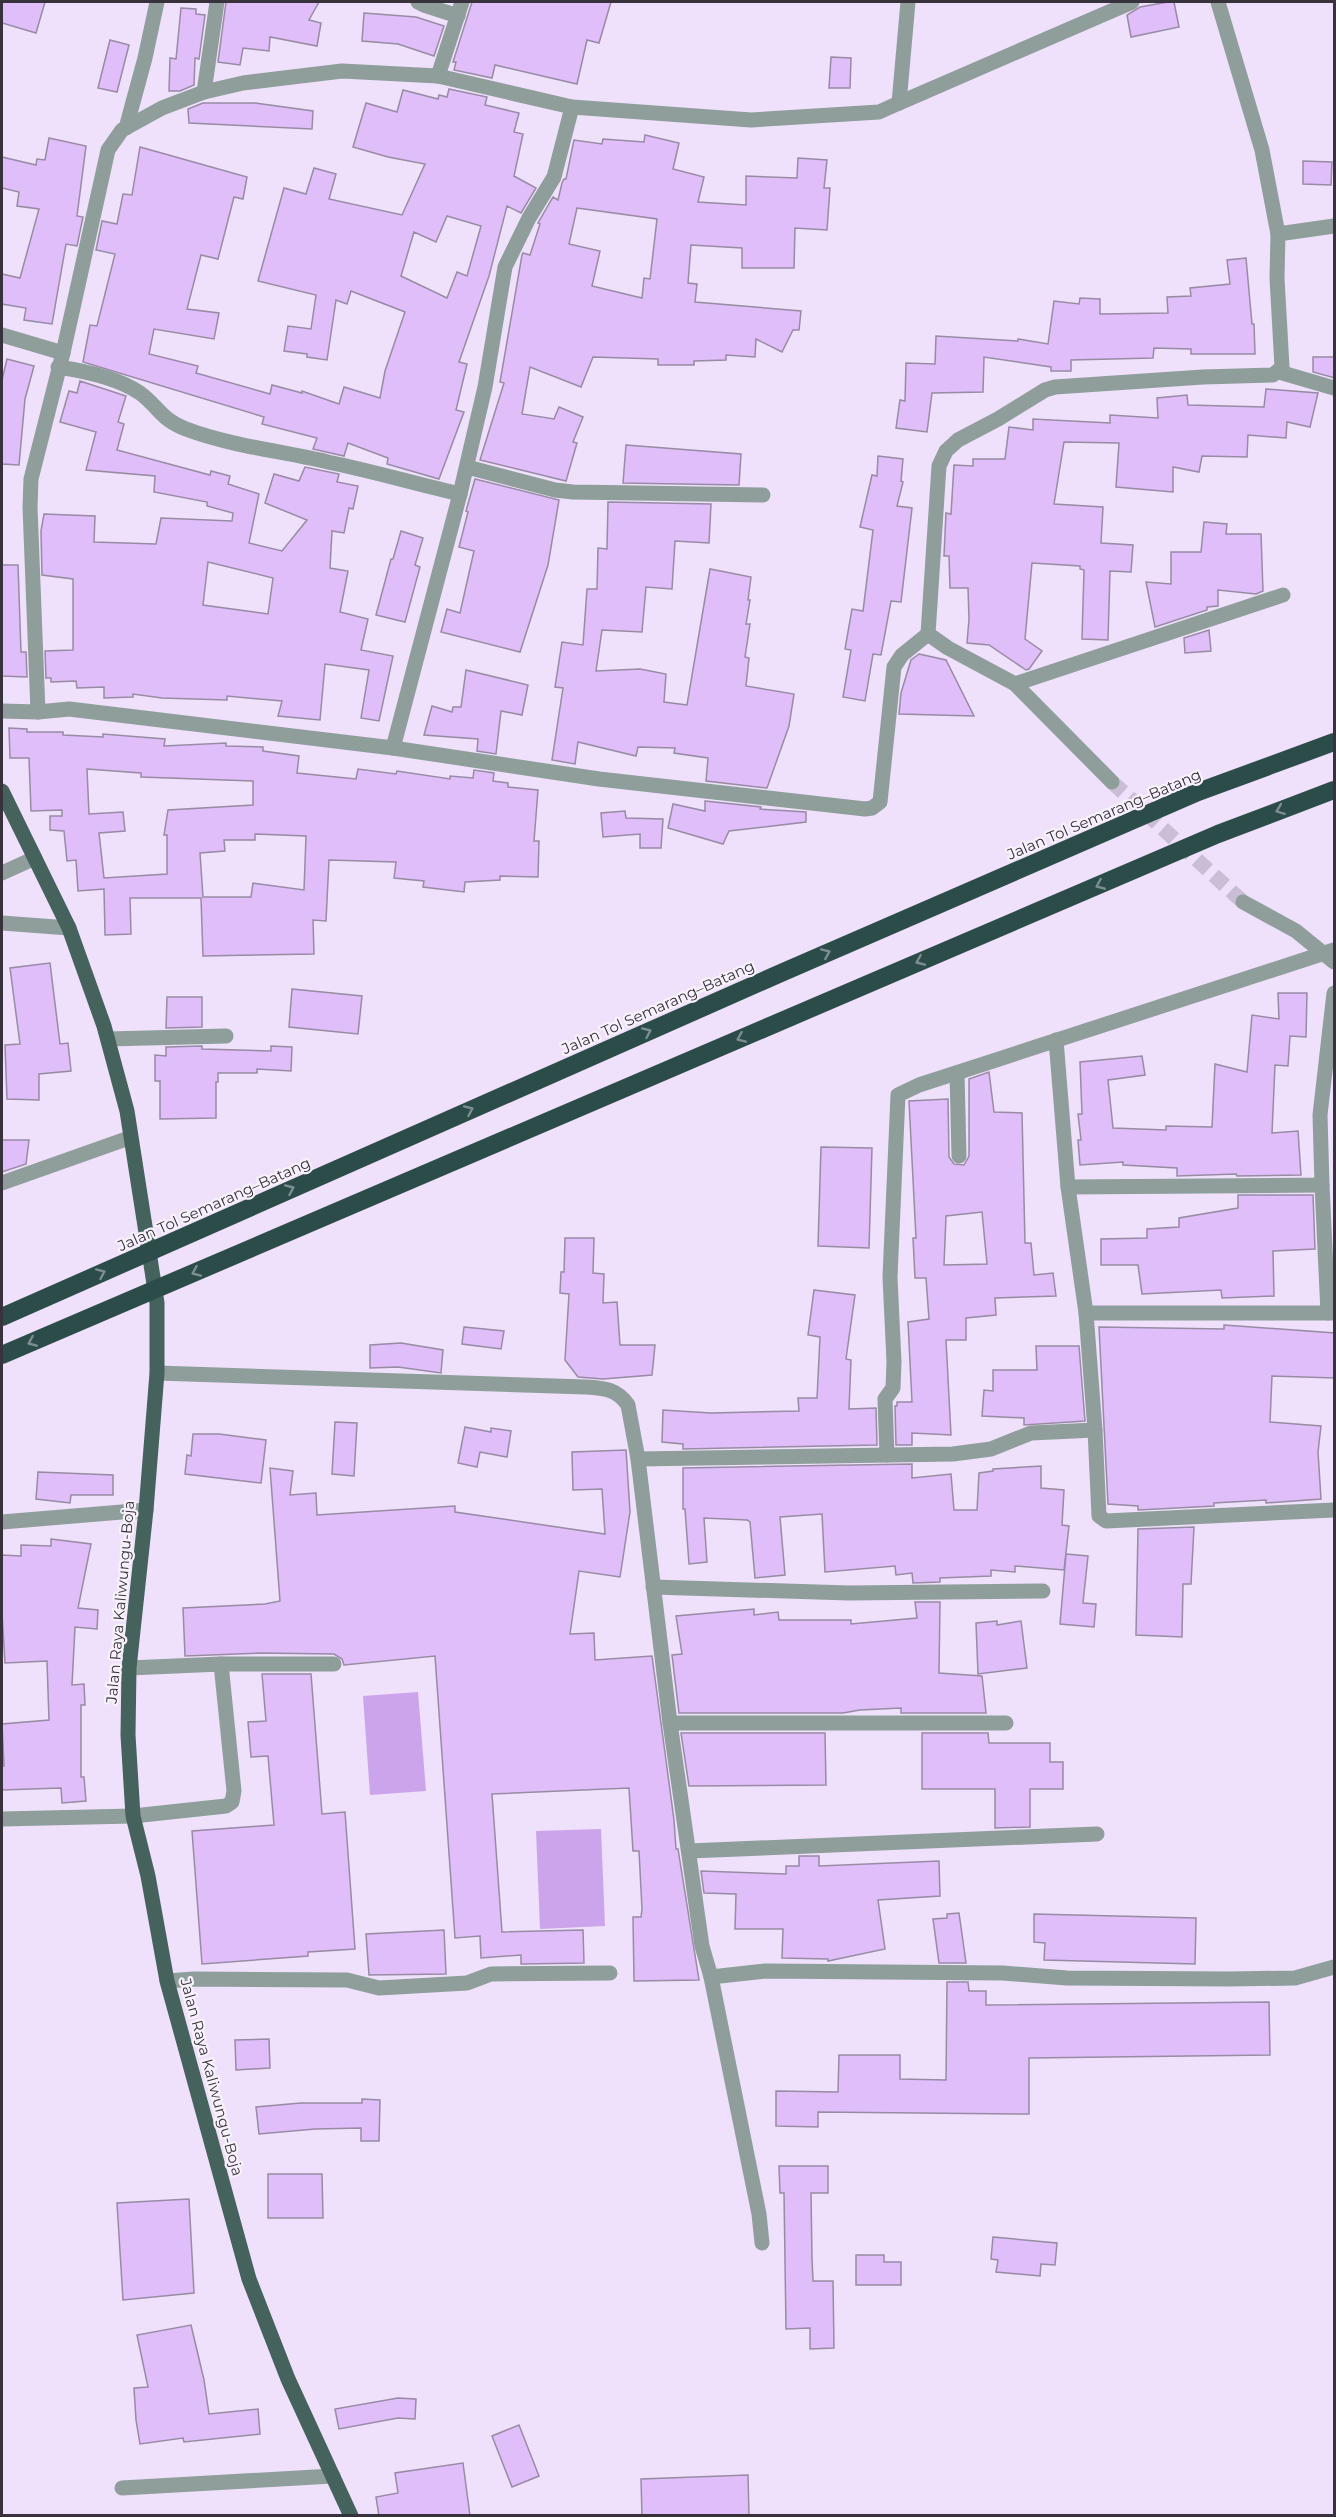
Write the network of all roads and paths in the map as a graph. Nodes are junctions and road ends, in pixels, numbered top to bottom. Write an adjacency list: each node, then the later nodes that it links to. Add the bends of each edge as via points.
1 (156, 2): 12 (street)
2 (217, 2): 9 (street)
3 (418, 2): 7 (street)
4 (908, 2): 10 (street)
5 (1132, 2): 10 (street)
6 (1218, 2): 14 (street, via 1262,150)
7 (460, 9): 8 (street)
8 (438, 76): 9 (street, via 342,71 243,82); 11 (street)
9 (204, 92): 12 (street, via 162,108)
10 (899, 103): 11 (street, via 879,112 751,120)
11 (572, 107): 19 (street, via 554,177 505,267)
12 (126, 128): 16 (street, via 108,150)
13 (1335, 226): 14 (street)
14 (1278, 234): 17 (street, via 1282,367)
15 (2, 335): 16 (street)
16 (60, 360): 20 (street, via 141,394 165,419 186,429); 26 (street, via 31,479)
17 (1279, 372): 18 (street); 23 (street, via 1055,387 958,440 946,451 939,466)
18 (1335, 388)
19 (467, 467): 20 (street); 21 (street, via 573,492)
20 (460, 494): 28 (street)
21 (763, 495)
22 (1283, 595): 24 (street)
23 (928, 634): 24 (street); 28 (street, via 902,655 894,667 880,802 872,808 600,779)
24 (1015, 684): 29 (street)
25 (2, 711): 26 (street)
26 (38, 712): 28 (street, via 69,709)
27 (1335, 742): 50 (highway, Jalan Tol Semarang–Batang, one-way to 27, via 1187,797)
28 (393, 748)
29 (1112, 782)
30 (1335, 790): 51 (highway, one-way to 51, via 1218,834)
31 (2, 791): 32 (main road, Jalan Raya Kaliwungu-Boja)
32 (35, 858): 33 (street); 36 (main road, Jalan Raya Kaliwungu-Boja)
33 (2, 873)
34 (1243, 902): 37 (street)
35 (2, 923): 36 (street)
36 (69, 928): 40 (main road, Jalan Raya Kaliwungu-Boja)
37 (1331, 955): 41 (street)
38 (1335, 993): 46 (street, via 1320,1115)
39 (226, 1036): 40 (street)
40 (108, 1039): 43 (main road, Jalan Raya Kaliwungu-Boja, via 127,1111)
41 (1056, 1040): 42 (street); 47 (street)
42 (957, 1073): 44 (street); 54 (street, via 902,1091 897,1099 890,1277 894,1362 893,1388 885,1399)
43 (129, 1138): 45 (street); 52 (main road, Jalan Raya Kaliwungu-Boja, via 157,1304)
44 (960, 1156)
45 (2, 1183)
46 (1322, 1185): 47 (street); 49 (street)
47 (1068, 1186): 48 (street)
48 (1086, 1313): 49 (street); 53 (street)
49 (1331, 1313)
50 (2, 1317)
51 (2, 1355)
52 (157, 1373): 55 (street, via 603,1388 618,1393 628,1405); 56 (main road, Jalan Raya Kaliwungu-Boja)
53 (1095, 1430): 54 (street, via 1031,1433 975,1452); 57 (street, via 1099,1516 1106,1521)
54 (887, 1455): 55 (street)
55 (638, 1459): 59 (street)
56 (146, 1510): 58 (street); 63 (main road, Jalan Raya Kaliwungu-Boja)
57 (1335, 1510)
58 (2, 1522)
59 (653, 1587): 60 (street, via 849,1593); 64 (street)
60 (1043, 1591)
61 (221, 1664): 62 (street); 63 (street); 66 (street, via 232,1802 226,1806)
62 (334, 1664)
63 (129, 1668): 66 (main road, Jalan Raya Kaliwungu-Boja)
64 (670, 1723): 65 (street); 69 (street)
65 (1006, 1723)
66 (133, 1816): 67 (street); 73 (main road, Jalan Raya Kaliwungu-Boja)
67 (2, 1819)
68 (1097, 1834): 69 (street)
69 (689, 1851): 72 (street, via 702,1946)
70 (1335, 1967): 72 (street, via 1295,1978 765,1971)
71 (610, 1973): 73 (street, via 491,1974 467,1983 379,1988 347,1980)
72 (711, 1977): 74 (street)
73 (167, 1981): 75 (main road, Jalan Raya Kaliwungu-Boja, via 249,2279 288,2379)
74 (762, 2243)
75 (333, 2476): 76 (street); 77 (main road, Jalan Raya Kaliwungu-Boja)
76 (122, 2488)
77 (351, 2516)

